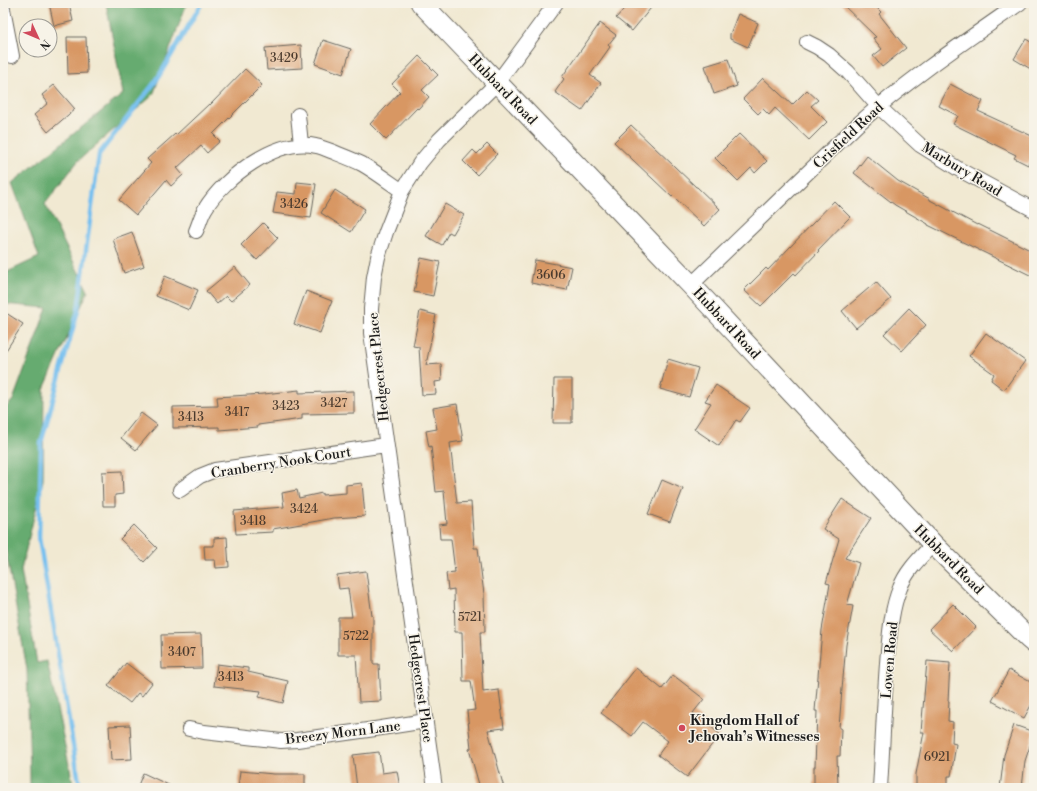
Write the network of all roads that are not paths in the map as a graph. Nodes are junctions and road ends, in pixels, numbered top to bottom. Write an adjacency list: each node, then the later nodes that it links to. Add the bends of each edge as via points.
1 (421, 3): 7 (main road, Hubbard Road)
2 (556, 3): 7 (street, Hedgecrest Place)
3 (1020, 3): 8 (street, Crisfield Road)
4 (3, 10): 6 (street)
5 (807, 42): 8 (street, Marbury Road, via 829,55 848,72)
6 (12, 56)
7 (497, 83): 11 (street, Hedgecrest Place, via 439,140); 14 (main road, Hubbard Road)
8 (878, 106): 12 (street, Marbury Road, via 915,141 937,156); 14 (street, Crisfield Road)
9 (298, 115): 10 (street)
10 (301, 144): 11 (street, via 346,156); 13 (street, via 255,160 241,171 212,198)
11 (402, 191): 15 (street, Hedgecrest Place, via 378,257 371,309 371,333)
12 (1034, 210)
13 (196, 232)
14 (691, 285): 17 (main road, Hubbard Road)
15 (386, 445): 16 (street, Cranberry Nook Court, via 215,470 200,476); 19 (street, Hedgecrest Place)
16 (180, 490)
17 (933, 544): 18 (main road, Hubbard Road); 22 (street, Lowen Road, via 904,579 894,608 886,671)
18 (1034, 643)
19 (426, 721): 20 (street, Breezy Morn Lane, via 280,741); 21 (street, Hedgecrest Place)
20 (189, 729)
21 (435, 788)
22 (880, 788)

